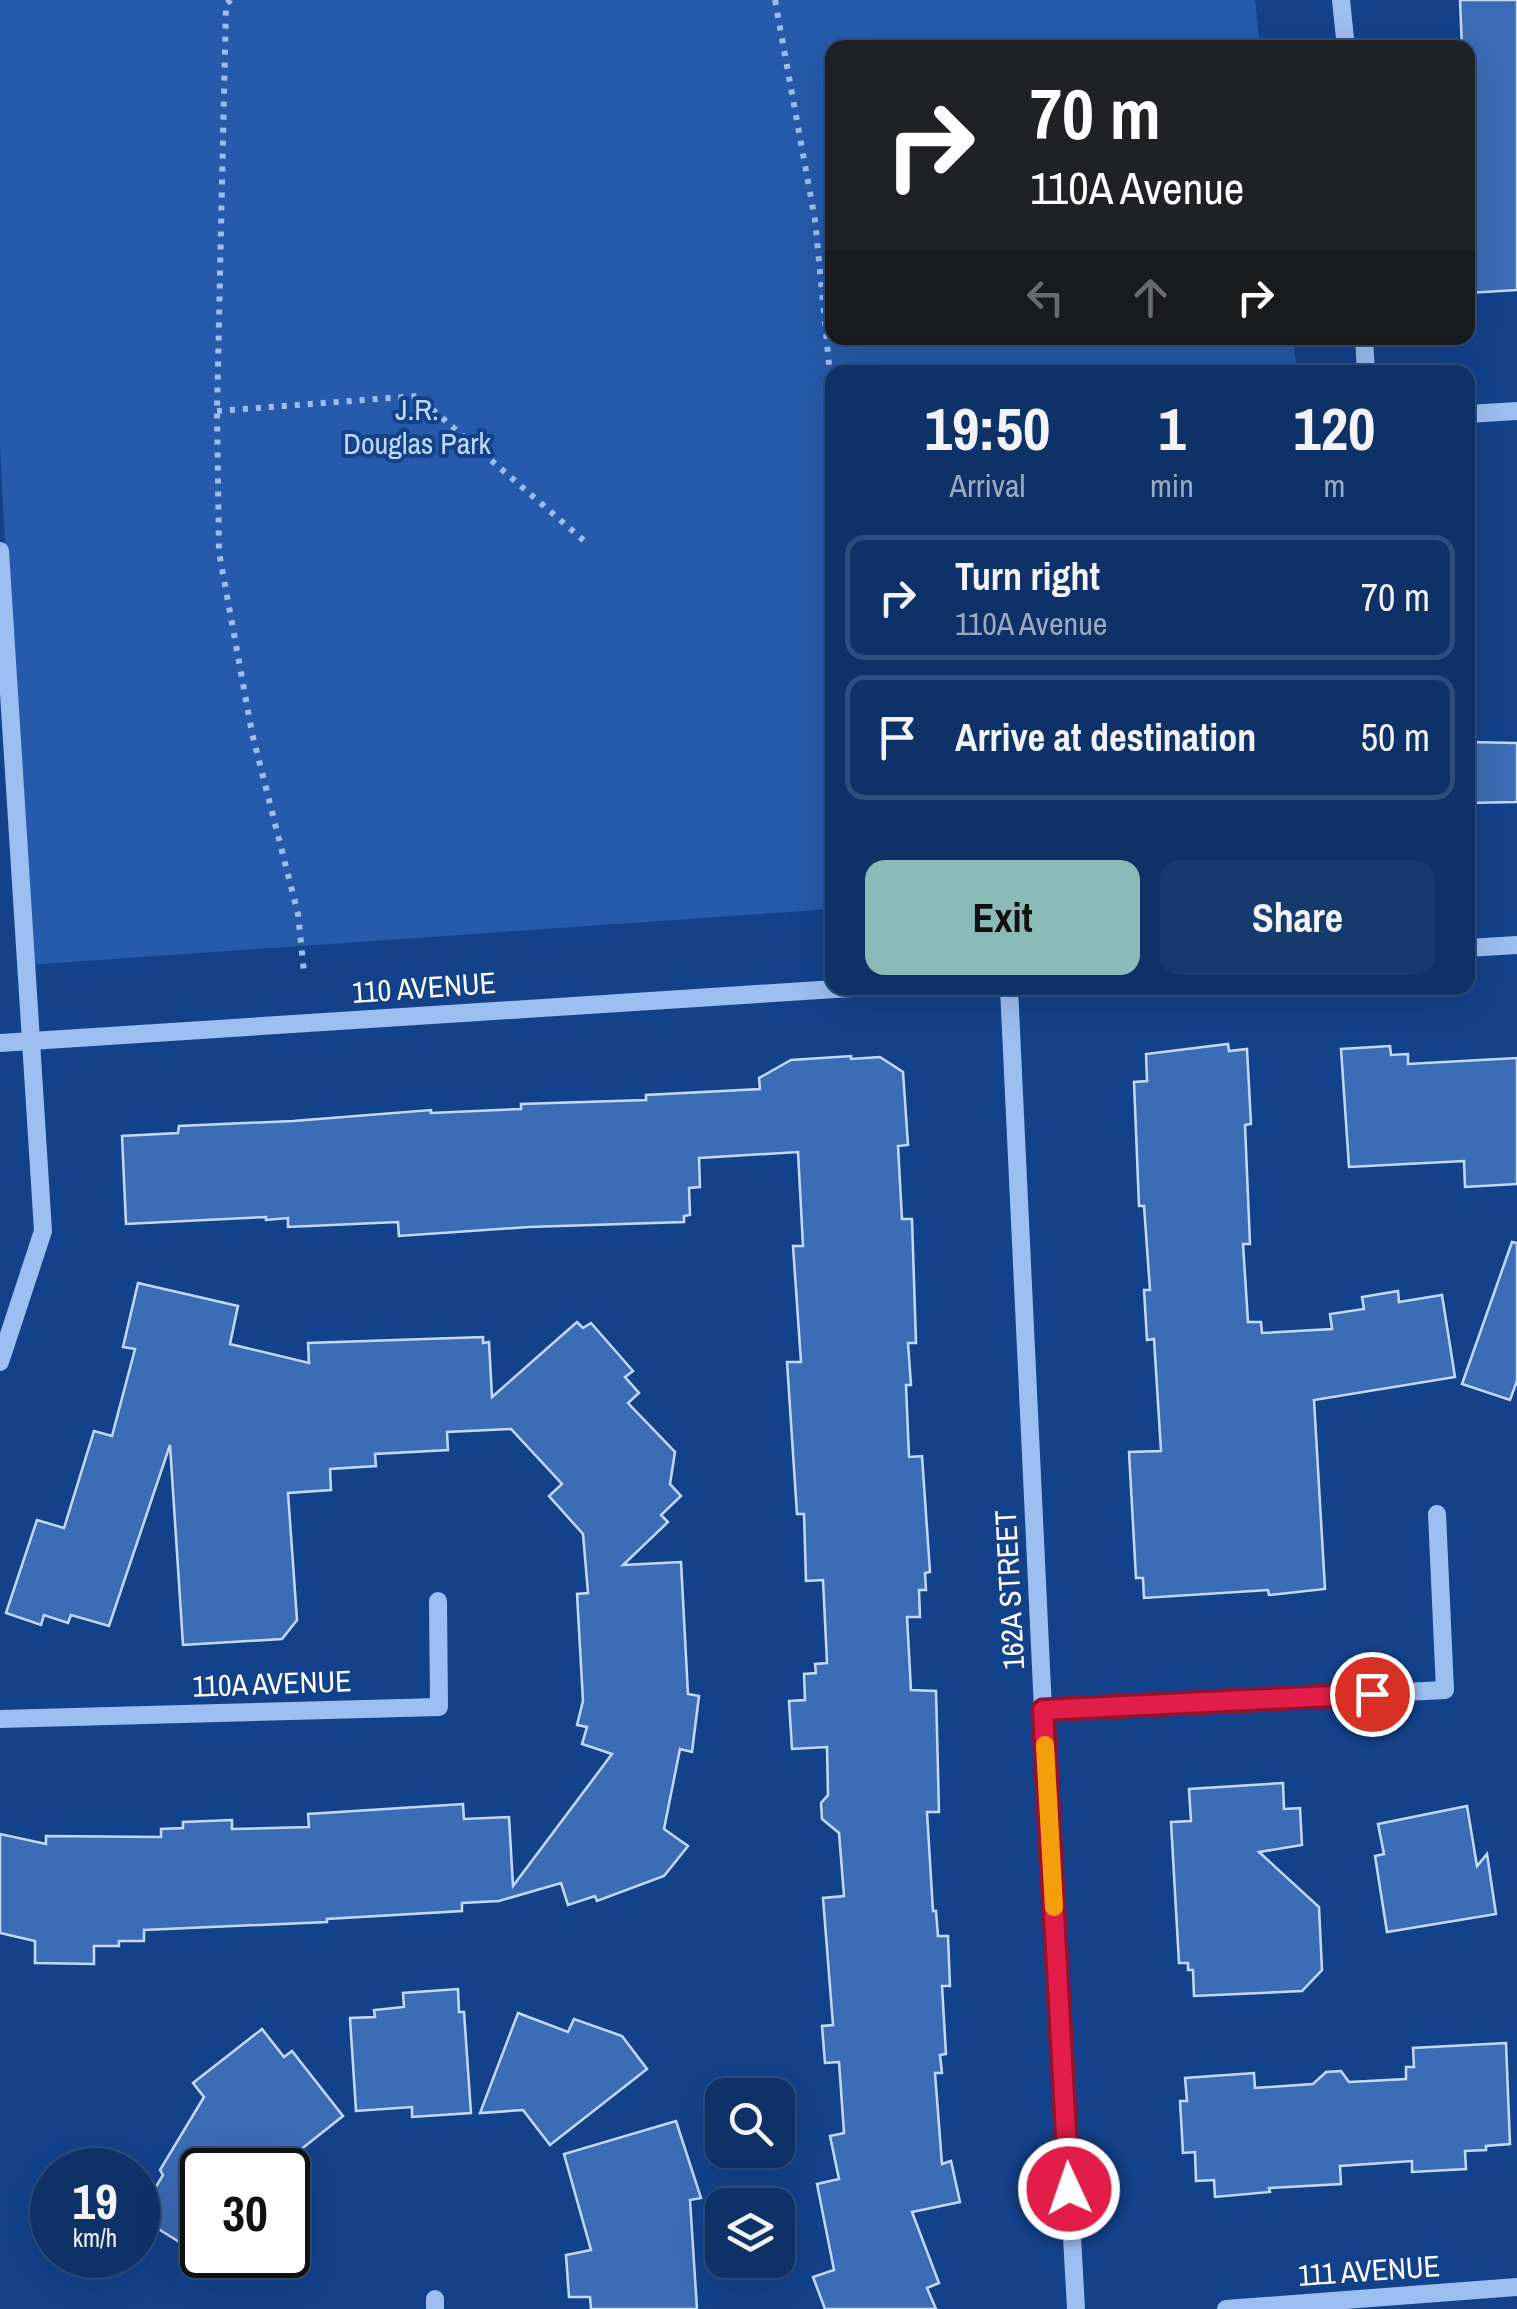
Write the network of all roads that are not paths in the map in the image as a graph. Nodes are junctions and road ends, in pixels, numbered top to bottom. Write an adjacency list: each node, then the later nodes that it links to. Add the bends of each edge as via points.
1 (1341, 0): 2 (street)
2 (1345, 40)
3 (1517, 411): 4 (street)
4 (1475, 414)
5 (0, 551): 10 (street)
6 (1517, 945): 7 (street)
7 (1475, 948)
8 (825, 990): 10 (street, 110 AVENUE)
9 (1009, 995): 15 (street, 162A STREET)
10 (33, 1041): 11 (street, 110 AVENUE); 12 (street, via 43,1231)
11 (0, 1043)
12 (0, 1362)
13 (1437, 1514): 15 (street, via 1445,1690)
14 (438, 1601): 16 (street, 110A AVENUE, via 439,1707)
15 (1043, 1710): 18 (street, 162A STREET)
16 (0, 1719)
17 (1517, 2287): 19 (street, 111 AVENUE)
18 (1076, 2309)
19 (1226, 2309)

